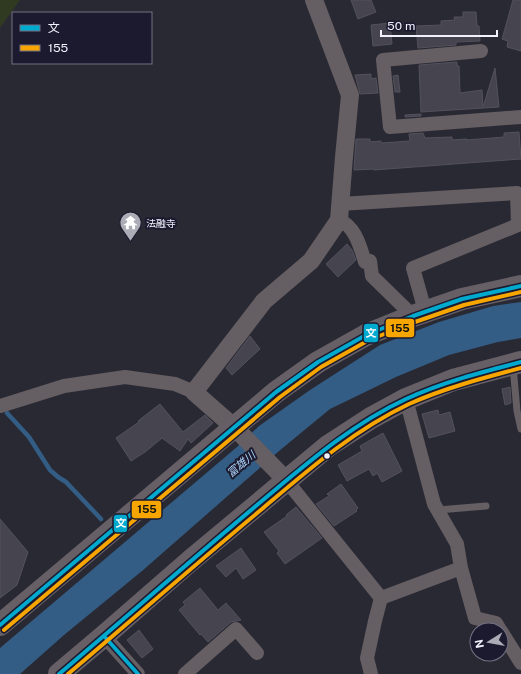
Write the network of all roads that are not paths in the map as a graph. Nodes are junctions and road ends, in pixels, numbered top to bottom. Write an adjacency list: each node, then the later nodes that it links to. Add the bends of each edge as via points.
1 (314, 0): 4 (street, via 350,95)
2 (481, 51): 3 (street, via 383,60 390,127)
3 (521, 118)
4 (340, 212): 6 (street, via 357,239 365,262 370,261 372,276); 6 (street, via 517,193 518,225 413,268); 8 (street, via 311,261 264,301)
5 (521, 286): 6 (main road, via 462,298)
6 (419, 314): 12 (main road, via 366,335 318,362 276,392)
7 (517, 363): 9 (main road, via 453,380); 11 (lane, via 517,411)
8 (194, 392): 10 (street, via 174,384 125,377 64,386); 12 (street)
9 (406, 399): 13 (main road, via 371,418); 15 (street, via 434,504)
10 (1, 403)
11 (521, 429)
12 (237, 430): 13 (street); 19 (main road)
13 (282, 476): 17 (street); 20 (main road)
14 (486, 506): 15 (lane)
15 (438, 510): 16 (street, via 458,544)
16 (461, 568): 17 (street); 18 (street, via 475,618)
17 (381, 598): 27 (street, via 367,658)
18 (492, 622)
19 (0, 625)
20 (104, 636): 24 (main road); 25 (street)
21 (509, 643): 23 (street)
22 (257, 653): 26 (street, via 236,629)
23 (521, 663)
24 (59, 674)
25 (138, 674)
26 (185, 674)
27 (371, 674)

